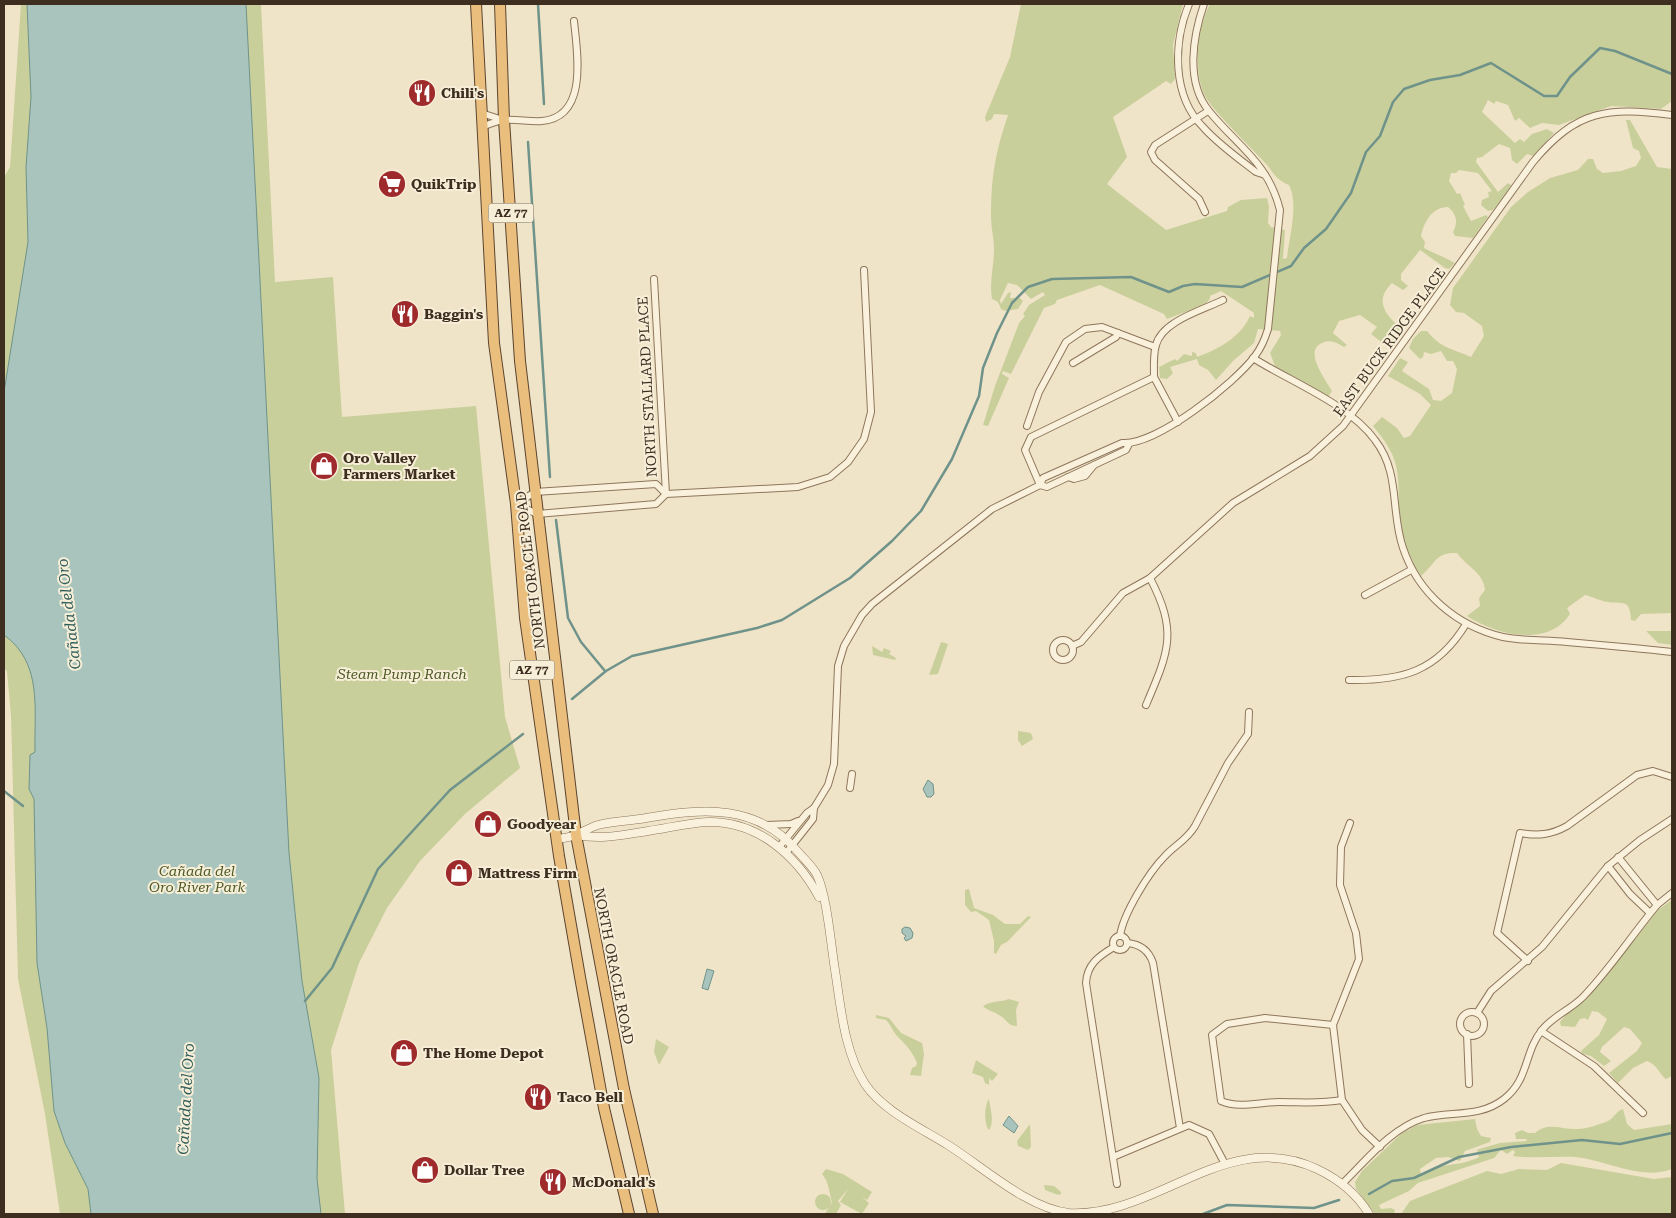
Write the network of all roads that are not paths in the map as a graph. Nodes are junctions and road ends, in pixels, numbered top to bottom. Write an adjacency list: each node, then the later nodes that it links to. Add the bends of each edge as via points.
1 (476, 4): 7 (highway, NORTH ORACLE ROAD / AZ 77)
2 (500, 4): 10 (highway, NORTH ORACLE ROAD / AZ 77)
3 (1189, 4): 9 (street, via 1181,33 1178,65 1181,88)
4 (1204, 4): 6 (street, via 1195,40 1194,73)
5 (574, 21): 10 (street, via 576,91 569,106 559,116 544,121)
6 (1208, 110): 9 (street); 12 (street, via 1262,166)
7 (481, 112): 10 (street); 11 (highway, NORTH ORACLE ROAD / AZ 77)
8 (1672, 115): 22 (street, EAST BUCK RIDGE PLACE, via 1639,111 1606,113 1574,124 1544,149)
9 (1196, 118): 12 (street, via 1209,134 1256,172); 13 (street, via 1156,145 1151,152 1155,160 1198,199)
10 (504, 120): 11 (street); 27 (highway, NORTH ORACLE ROAD / AZ 77, via 520,361)
11 (482, 126): 29 (highway, NORTH ORACLE ROAD / AZ 77, via 494,344)
12 (1265, 175): 19 (street, via 1276,194 1280,227 1268,329)
13 (1205, 212)
14 (864, 270): 28 (street, via 871,412 864,439 848,462 830,477 798,487)
15 (654, 279): 28 (street, NORTH STALLARD PLACE)
16 (1223, 300): 18 (street, via 1173,325 1159,336)
17 (1118, 333): 18 (street); 20 (street); 24 (street, via 1102,327 1085,329 1066,342 1039,392)
18 (1155, 346): 21 (street)
19 (1253, 358): 22 (street); 23 (street, via 1216,394)
20 (1073, 363)
21 (1154, 377): 23 (street); 26 (street, via 1031,438 1025,450)
22 (1351, 416): 31 (street, via 1376,440 1390,467 1396,492 1398,533); 32 (street, EAST BUCK RIDGE PLACE, via 1310,456 1232,503)
23 (1178, 422): 25 (street)
24 (1027, 426)
25 (1129, 444): 26 (street, via 1122,443 1043,478); 26 (street, via 1126,450 1047,487)
26 (1040, 485): 43 (street, via 992,509 862,615 844,646 838,666 834,764 828,785)
27 (535, 492): 28 (street, via 656,484); 29 (street); 30 (highway, NORTH ORACLE ROAD / AZ 77)
28 (666, 494): 30 (street, via 656,504)
29 (516, 504): 30 (street); 49 (highway, NORTH ORACLE ROAD / AZ 77, via 525,618)
30 (537, 514): 48 (highway, NORTH ORACLE ROAD / AZ 77)
31 (1411, 570): 33 (street); 34 (street, via 1429,594)
32 (1150, 578): 35 (street, EAST BUCK RIDGE PLACE, via 1123,593 1081,642); 38 (street, via 1162,601 1169,635 1165,656)
33 (1366, 595)
34 (1466, 624): 36 (street, via 1505,637); 37 (street, via 1449,649 1422,667 1388,679)
35 (1072, 646)
36 (1672, 652)
37 (1349, 680)
38 (1146, 705)
39 (1250, 712): 60 (street, via 1248,734 1228,763 1195,826 1189,836 1156,866 1123,920)
40 (852, 774): 42 (street)
41 (1672, 777): 63 (street, via 1653,771 1637,775 1555,833 1520,833 1497,933)
42 (850, 788)
43 (814, 808): 44 (street); 51 (street, via 813,819)
44 (802, 819): 47 (street, via 791,824); 50 (street)
45 (1672, 819): 54 (street)
46 (1350, 823): 65 (street, via 1341,847 1340,885 1356,933 1359,959)
47 (765, 825): 48 (street, via 737,814 708,810 595,826); 50 (street)
48 (576, 835): 49 (street); 52 (street, via 598,839 709,822 735,824 758,832); 78 (highway, NORTH ORACLE ROAD / AZ 77, via 624,1089)
49 (558, 839): 77 (highway, NORTH ORACLE ROAD / AZ 77, via 604,1108)
50 (785, 839): 51 (street); 52 (street)
51 (792, 845): 53 (street); 58 (street, via 816,874)
52 (779, 847): 53 (street)
53 (786, 853): 58 (street, via 810,880)
54 (1618, 857): 55 (street); 57 (street)
55 (1608, 866): 59 (street); 63 (street)
56 (1672, 893): 57 (street)
57 (1657, 905): 59 (street)
58 (825, 908): 74 (street, via 842,1017 855,1065 867,1087 884,1104 1014,1190 1042,1205 1067,1213 1106,1212)
59 (1650, 914): 66 (street, via 1582,997)
60 (1120, 936): 61 (street); 62 (street, via 1114,940)
61 (1127, 943): 62 (street, via 1123,950); 71 (street, via 1140,946 1153,963)
62 (1114, 947): 73 (street, via 1096,958 1086,983)
63 (1528, 961): 64 (street, via 1491,991)
64 (1477, 1013): 67 (street, via 1466,1014 1461,1019); 67 (street, via 1483,1022 1482,1029 1474,1035)
65 (1333, 1025): 69 (street); 69 (street, via 1265,1018 1227,1024 1212,1036 1221,1101 1232,1106 1278,1102 1318,1104)
66 (1541, 1031): 70 (street, via 1594,1066); 72 (street, via 1534,1042 1525,1073 1504,1099 1483,1110 1412,1123)
67 (1466, 1034): 68 (street)
68 (1469, 1084)
69 (1342, 1100): 72 (street, via 1362,1130)
70 (1642, 1113)
71 (1180, 1128): 73 (street); 74 (street, via 1196,1126 1209,1134)
72 (1380, 1148): 76 (street)
73 (1113, 1157): 75 (street)
74 (1225, 1164): 76 (street, via 1257,1158 1289,1160 1305,1164)
75 (1117, 1184)
76 (1342, 1184): 79 (street)
77 (628, 1214)
78 (653, 1214)
79 (1369, 1214)

